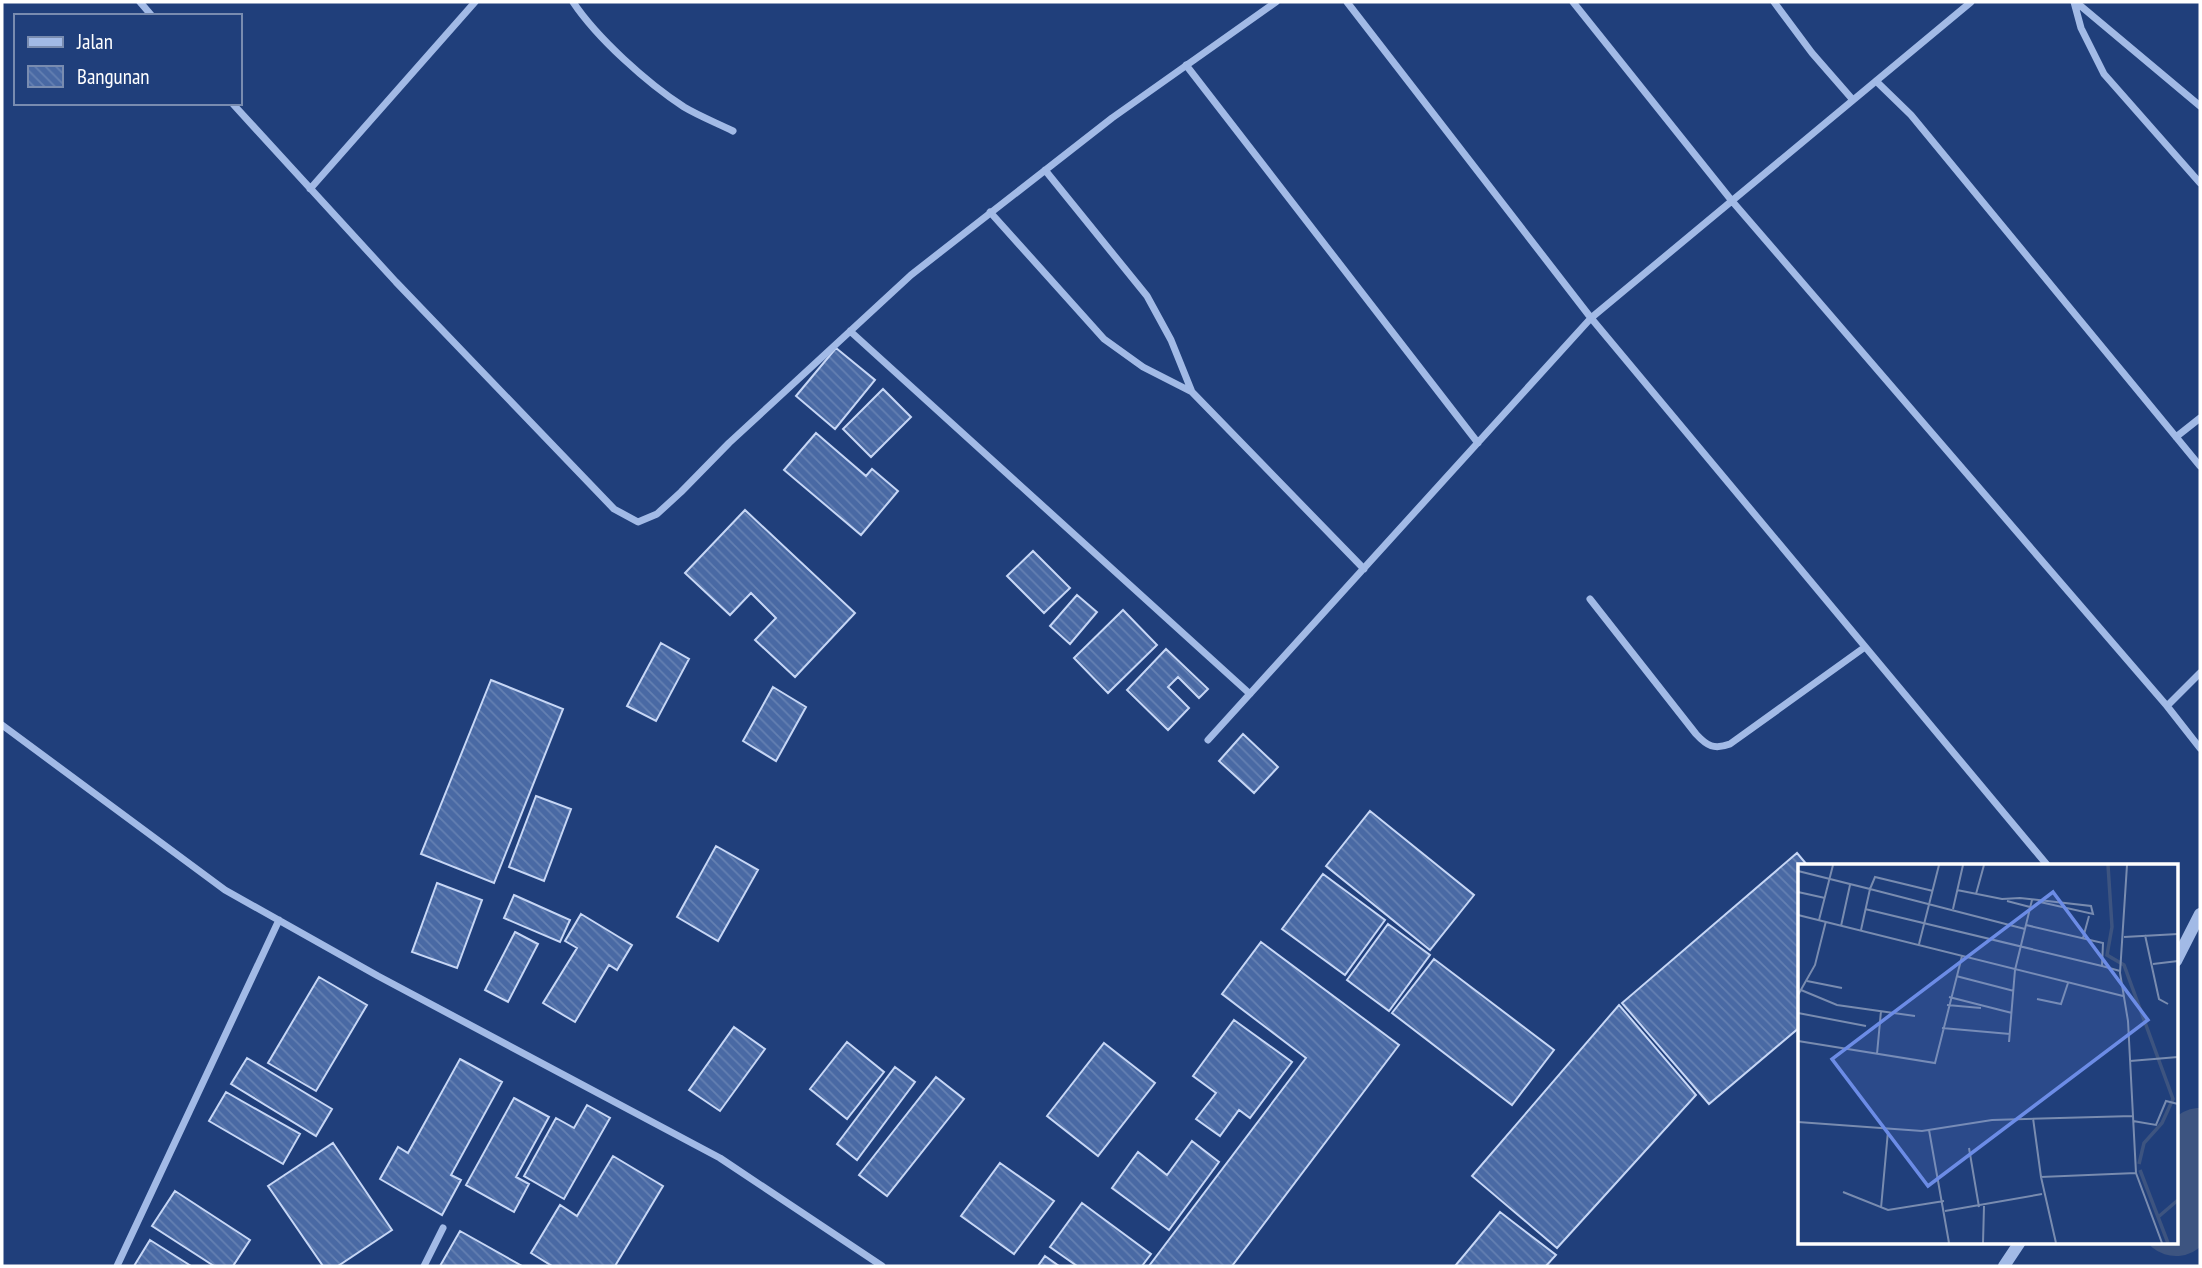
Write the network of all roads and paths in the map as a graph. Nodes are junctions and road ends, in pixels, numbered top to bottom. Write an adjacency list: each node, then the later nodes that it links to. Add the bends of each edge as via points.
1 (475, 2): 17 (street)
2 (573, 2): 14 (street, via 649,81 686,108)
3 (1276, 2): 9 (street)
4 (1347, 2): 20 (street)
5 (1573, 2): 18 (street)
6 (1774, 2): 11 (street)
7 (1970, 2): 10 (street)
8 (2075, 2): 13 (street); 16 (street, via 2081,28 2104,74)
9 (1186, 65): 15 (street); 25 (street)
10 (1876, 81): 11 (street); 24 (street, via 1911,115)
11 (1853, 100): 18 (street)
12 (234, 105): 17 (street)
13 (2200, 106)
14 (733, 131)
15 (1045, 170): 19 (street); 22 (street, via 1147,296)
16 (2200, 183)
17 (310, 189): 21 (street, via 614,509 638,522 657,514)
18 (1732, 201): 20 (street); 32 (street)
19 (990, 212): 21 (street); 22 (street, via 1104,339 1143,367)
20 (1591, 318): 25 (street); 29 (street)
21 (850, 331): 31 (street)
22 (1192, 392): 27 (street)
23 (2200, 418): 24 (street)
24 (2176, 437): 26 (street)
25 (1478, 443): 27 (street)
26 (2200, 466)
27 (1364, 569): 31 (street)
28 (1590, 599): 29 (street, via 1696,734 1717,748 1730,744)
29 (1866, 647): 36 (street)
30 (2200, 673): 32 (street)
31 (1250, 694): 34 (street)
32 (2167, 706): 35 (street)
33 (3, 729): 38 (street, via 225,890)
34 (1208, 740)
35 (2200, 748)
36 (2046, 864)
37 (2200, 914): 39 (street)
38 (279, 920): 42 (street); 44 (street, via 720,1158)
39 (2178, 957)
40 (443, 1228): 43 (street)
41 (2019, 1244): 45 (street)
42 (117, 1266)
43 (424, 1266)
44 (882, 1266)
45 (2004, 1266)

